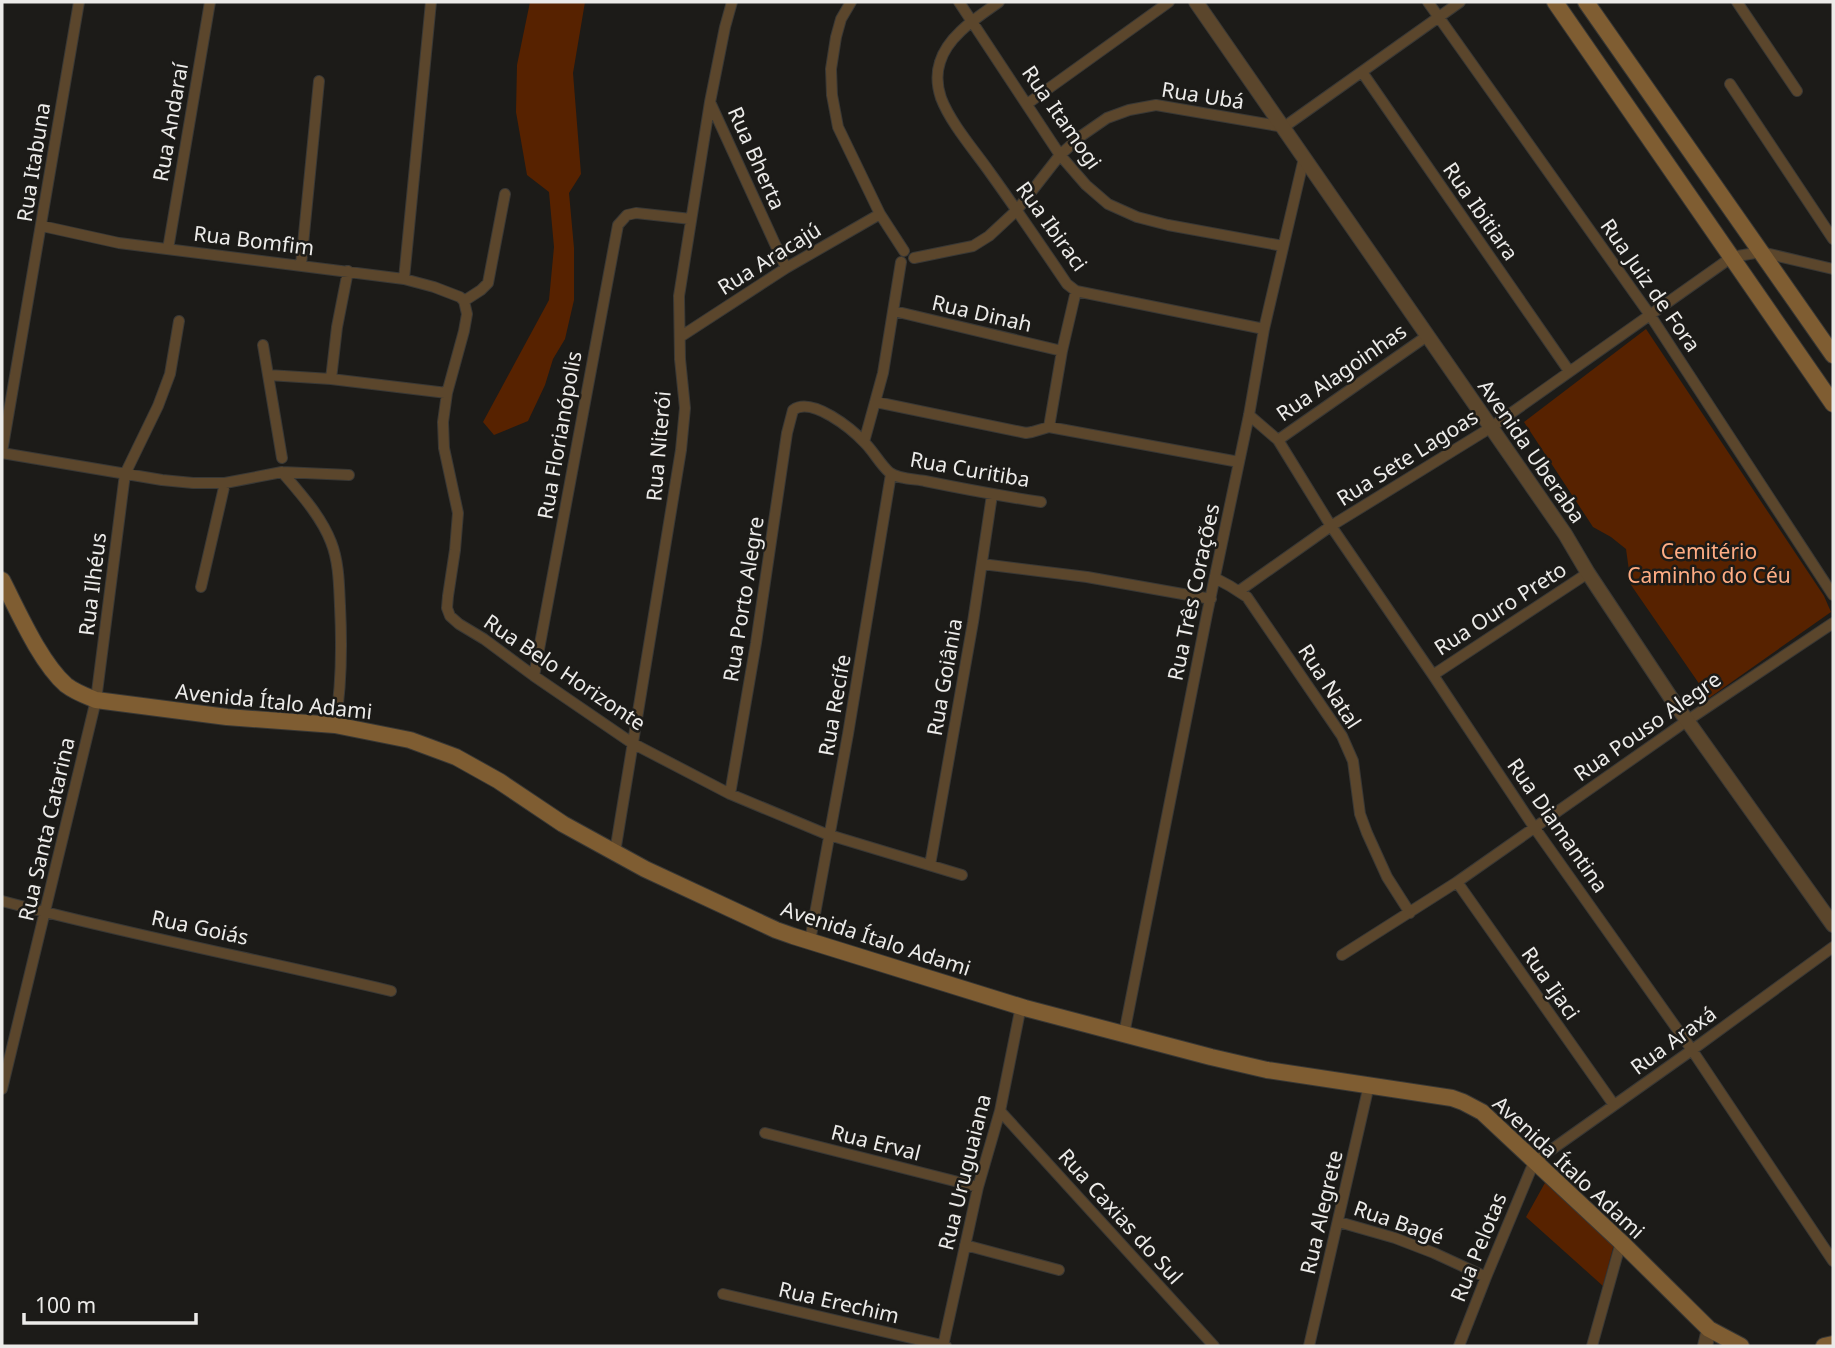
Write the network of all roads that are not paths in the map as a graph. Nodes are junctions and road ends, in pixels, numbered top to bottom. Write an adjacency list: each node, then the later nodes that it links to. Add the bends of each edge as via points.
1 (79, 2): 32 (street, Rua Itabuna)
2 (210, 2): 35 (street, Rua Andaraí)
3 (431, 2): 43 (street)
4 (732, 2): 21 (street, Rua Niterói)
5 (850, 2): 30 (street, via 836,37 832,95 838,127)
6 (960, 2): 16 (street, Rua Itamogi)
7 (999, 2): 16 (street, Rua Ibiraci)
8 (1169, 2): 22 (street)
9 (1196, 2): 23 (street, Avenida Uberaba)
10 (1428, 2): 15 (street, Rua Juiz de Fora)
11 (1460, 2): 15 (street)
12 (1555, 2): 27 (main road)
13 (1586, 2): 25 (main road)
14 (1737, 2): 20 (street)
15 (1439, 18): 17 (street); 47 (street, Rua Juiz de Fora)
16 (972, 21): 22 (street, Rua Itamogi); 29 (street, Rua Ibiraci, via 950,42 940,60 937,81 958,129)
17 (1362, 72): 23 (street); 55 (street, Rua Ibitiara)
18 (319, 81): 39 (street)
19 (1730, 84): 33 (street)
20 (1797, 91)
21 (710, 102): 31 (street, Rua Niterói); 40 (street, Rua Bherta)
22 (1027, 104): 24 (street, Rua Itamogi)
23 (1284, 127): 24 (street, Rua Ubá, via 1156,105 1107,118); 26 (street, Avenida Uberaba)
24 (1060, 155): 29 (street, Rua Ubá); 34 (street, Rua Itamogi, via 1108,204 1137,217)
25 (1693, 155): 27 (main road); 36 (main road)
26 (1304, 158): 34 (street, Rua Três Corações); 50 (street, Avenida Uberaba)
27 (1672, 171): 38 (main road)
28 (505, 194): 45 (street, via 488,283)
29 (1017, 210): 37 (street, Rua Ubá, via 973,246 915,258 911,251); 44 (street, Rua Ibiraci)
30 (880, 214): 37 (street); 40 (street, Rua Aracajú)
31 (691, 219): 51 (street, Rua Niterói, via 679,296); 88 (street, Rua Florianópolis, via 636,213 622,218 615,232)
32 (42, 226): 35 (street, Rua Bomfim); 67 (street, Rua Itabuna)
33 (1833, 239)
34 (1283, 246): 49 (street, Rua Três Corações)
35 (168, 249): 39 (street, Rua Bomfim)
36 (1760, 251): 38 (street); 41 (street); 53 (main road)
37 (902, 257): 46 (street)
38 (1732, 257): 47 (street, Rua Sete Lagoas); 60 (main road)
39 (301, 265): 42 (street, Rua Bomfim)
40 (786, 268): 51 (street, Rua Aracajú)
41 (1833, 269)
42 (348, 271): 43 (street, Rua Bomfim); 57 (street)
43 (404, 279): 45 (street, Rua Bomfim)
44 (1076, 291): 49 (street, Rua Ibiraci); 54 (street)
45 (462, 299): 58 (street, Rua Belo Horizonte, via 467,314)
46 (894, 312): 54 (street, Rua Dinah); 59 (street)
47 (1650, 315): 55 (street, Rua Sete Lagoas); 84 (street, Rua Juiz de Fora)
48 (179, 321): 71 (street, Rua Ilhéus, via 170,374)
49 (1264, 328): 62 (street, Rua Três Corações)
50 (1427, 335): 64 (street, Avenida Uberaba); 65 (street, Rua Alagoinhas)
51 (680, 337): 92 (street, Rua Niterói, via 685,408 681,450)
52 (263, 345): 56 (street)
53 (1831, 348)
54 (1062, 351): 63 (street)
55 (1569, 372): 64 (street, Rua Sete Lagoas)
56 (268, 375): 57 (street); 68 (street)
57 (331, 379): 58 (street)
58 (447, 393): 88 (street, Rua Belo Horizonte, via 444,448 458,513 447,608 459,624)
59 (876, 402): 63 (street, via 1026,432); 66 (street)
60 (1833, 404)
61 (793, 410): 66 (street, Rua Curitiba, via 816,408); 93 (street, Rua Porto Alegre)
62 (1249, 415): 65 (street, Rua Diamantina); 69 (street, Rua Três Corações)
63 (1049, 427): 69 (street)
64 (1490, 428): 77 (street, Rua Sete Lagoas); 79 (street, Avenida Uberaba)
65 (1278, 440): 77 (street, Rua Diamantina)
66 (864, 442): 72 (street, Rua Curitiba)
67 (2, 452): 71 (street)
68 (282, 458)
69 (1239, 462): 80 (street, Rua Três Corações)
70 (282, 472): 73 (street); 74 (street); 91 (street, via 324,527 336,554 342,655)
71 (125, 474): 74 (street); 89 (street, Rua Ilhéus)
72 (891, 474): 75 (street, Rua Curitiba); 95 (street, Rua Recife)
73 (349, 475)
74 (225, 483): 82 (street)
75 (992, 495): 76 (street, Rua Curitiba); 78 (street, Rua Goiânia)
76 (1041, 502)
77 (1331, 526): 83 (street, Rua Sete Lagoas); 87 (street, Rua Diamantina)
78 (982, 564): 85 (street); 97 (street, Rua Goiânia)
79 (1588, 573): 87 (street, Rua Ouro Preto); 90 (street, Avenida Uberaba)
80 (1216, 578): 83 (street, Rua Natal); 85 (street, Rua Três Corações)
81 (2, 580): 89 (main road, Avenida Ítalo Adami, via 55,672 72,688)
82 (201, 587)
83 (1239, 592): 102 (street, Rua Natal, via 1260,615 1342,736 1353,761 1367,833)
84 (1833, 594)
85 (1211, 599): 109 (street, Rua Três Corações)
86 (1833, 623): 90 (street, Rua Pouso Alegre)
87 (1433, 675): 94 (street, Rua Diamantina)
88 (534, 676): 92 (street, Rua Belo Horizonte)
89 (96, 700): 91 (main road, Avenida Ítalo Adami); 101 (street, Rua Santa Catarina)
90 (1688, 720): 94 (street, Rua Pouso Alegre); 103 (street, Avenida Uberaba)
91 (335, 725): 96 (main road, Avenida Ítalo Adami, via 410,740 457,757)
92 (632, 743): 93 (street, Rua Belo Horizonte); 96 (street, Rua Niterói)
93 (730, 794): 95 (street, Rua Belo Horizonte)
94 (1534, 827): 99 (street, Rua Pouso Alegre); 110 (street, Rua Diamantina)
95 (830, 835): 97 (street, Rua Belo Horizonte); 104 (street, Rua Recife)
96 (615, 852): 104 (main road, Avenida Ítalo Adami, via 703,897)
97 (930, 865): 98 (street, Rua Belo Horizonte)
98 (962, 875)
99 (1457, 882): 102 (street, Rua Pouso Alegre); 113 (street, Rua Ijaci)
100 (2, 901): 101 (street, Rua Goiás)
101 (46, 913): 107 (street, Rua Goiás); 112 (street, Rua Santa Catarina)
102 (1410, 913): 106 (street, Rua Pouso Alegre)
103 (1833, 925)
104 (810, 942): 108 (main road, Avenida Ítalo Adami)
105 (1833, 947): 110 (street, Rua Araxá)
106 (1342, 955)
107 (391, 991)
108 (1021, 1006): 109 (main road, Avenida Ítalo Adami); 114 (street, Rua Uruguaiana)
109 (1124, 1034): 111 (main road, Avenida Ítalo Adami, via 1267,1070)
110 (1692, 1050): 113 (street, Rua Araxá); 121 (street, Rua Diamantina)
111 (1369, 1085): 116 (main road, Avenida Ítalo Adami, via 1472,1105); 118 (street, Rua Alegrete)
112 (2, 1089)
113 (1614, 1105): 116 (street, Rua Araxá)
114 (1000, 1111): 117 (street, Rua Uruguaiana); 128 (street, Rua Caxias do Sul)
115 (765, 1133): 117 (street, Rua Erval)
116 (1534, 1162): 119 (main road, Avenida Ítalo Adami); 123 (street, Rua Pelotas)
117 (978, 1188): 120 (street, Rua Uruguaiana)
118 (1339, 1222): 123 (street, Rua Bagé, via 1408,1243); 129 (street, Rua Alegrete)
119 (1621, 1242): 125 (main road, Avenida Ítalo Adami); 131 (street)
120 (965, 1245): 122 (street); 127 (street, Rua Uruguaiana)
121 (1833, 1261)
122 (1059, 1270)
123 (1486, 1277): 130 (street, Rua Pelotas)
124 (723, 1294): 127 (street, Rua Erechim)
125 (1709, 1329): 132 (street); 133 (main road, Avenida Ítalo Adami)
126 (1833, 1344): 134 (main road)
127 (944, 1346)
128 (1214, 1346)
129 (1309, 1346)
130 (1459, 1346)
131 (1592, 1346)
132 (1705, 1346)
133 (1741, 1346)
134 (1824, 1346)

